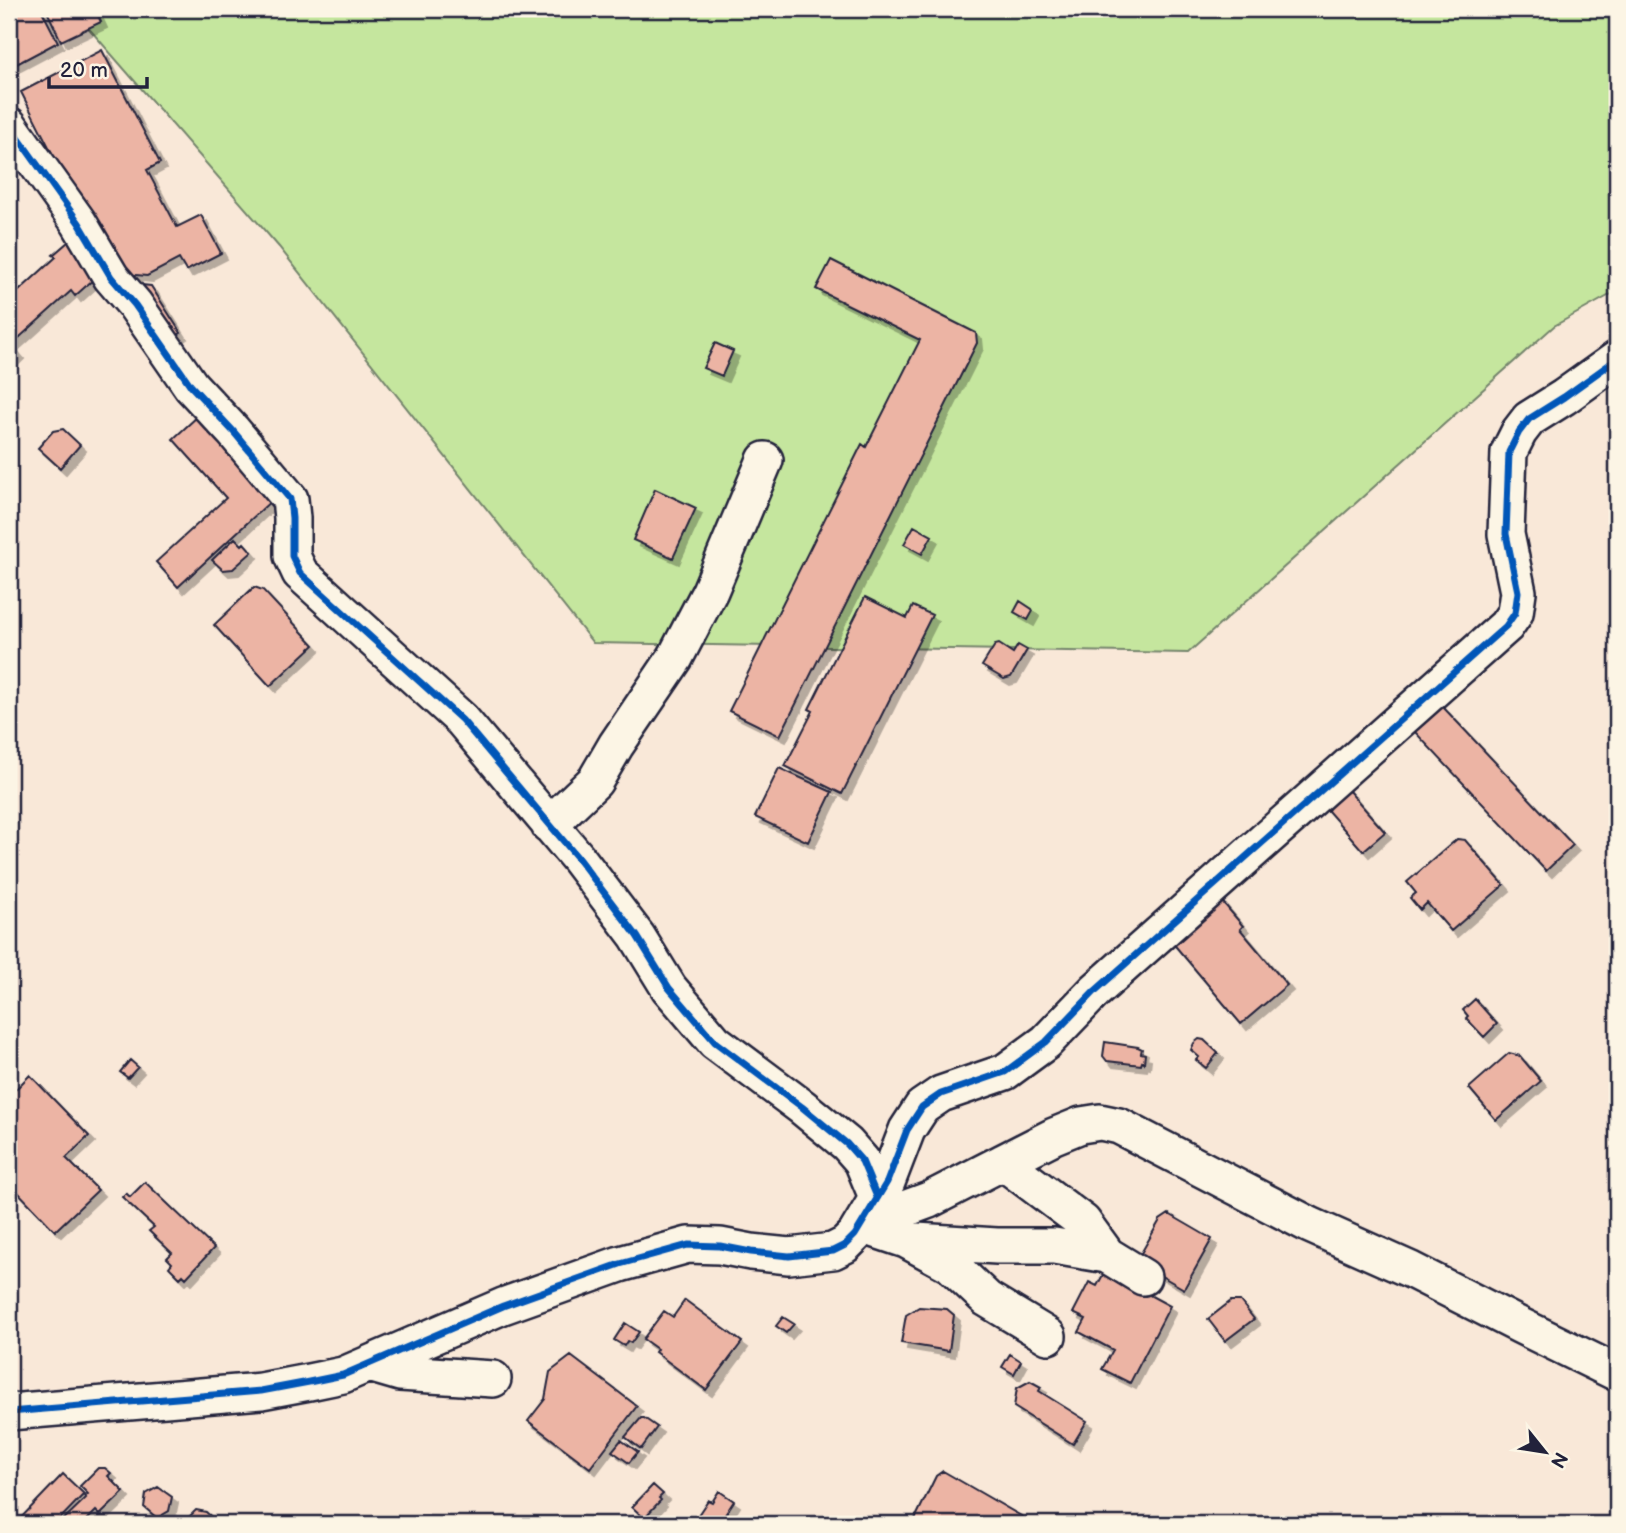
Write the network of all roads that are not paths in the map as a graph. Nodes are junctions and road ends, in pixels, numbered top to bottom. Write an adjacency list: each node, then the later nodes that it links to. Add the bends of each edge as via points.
1 (9, 125): 4 (street, via 191,386 290,499 292,556 300,573 461,720)
2 (1617, 359): 6 (street, via 1529,419 1509,452 1506,534 1518,592 1515,613 1506,626 1095,991 1046,1042 1005,1072 941,1094 922,1107)
3 (765, 460): 4 (street, via 710,591 676,658 595,780)
4 (549, 825): 6 (street, via 637,936 669,988 715,1042 802,1107 862,1161)
5 (1003, 1162): 6 (street, via 929,1200); 8 (street, via 1083,1222); 12 (street, via 1081,1125 1119,1126 1310,1225)
6 (869, 1211): 7 (street); 11 (street, via 855,1235 833,1251 789,1256 688,1245 503,1306)
7 (906, 1240): 8 (street, via 1054,1246); 10 (street, via 950,1264 988,1299)
8 (1107, 1255): 9 (street)
9 (1143, 1277)
10 (1048, 1336)
11 (369, 1364): 13 (street, via 400,1373); 14 (street, via 343,1375 261,1391)
12 (1617, 1373)
13 (493, 1379)
14 (9, 1412)

